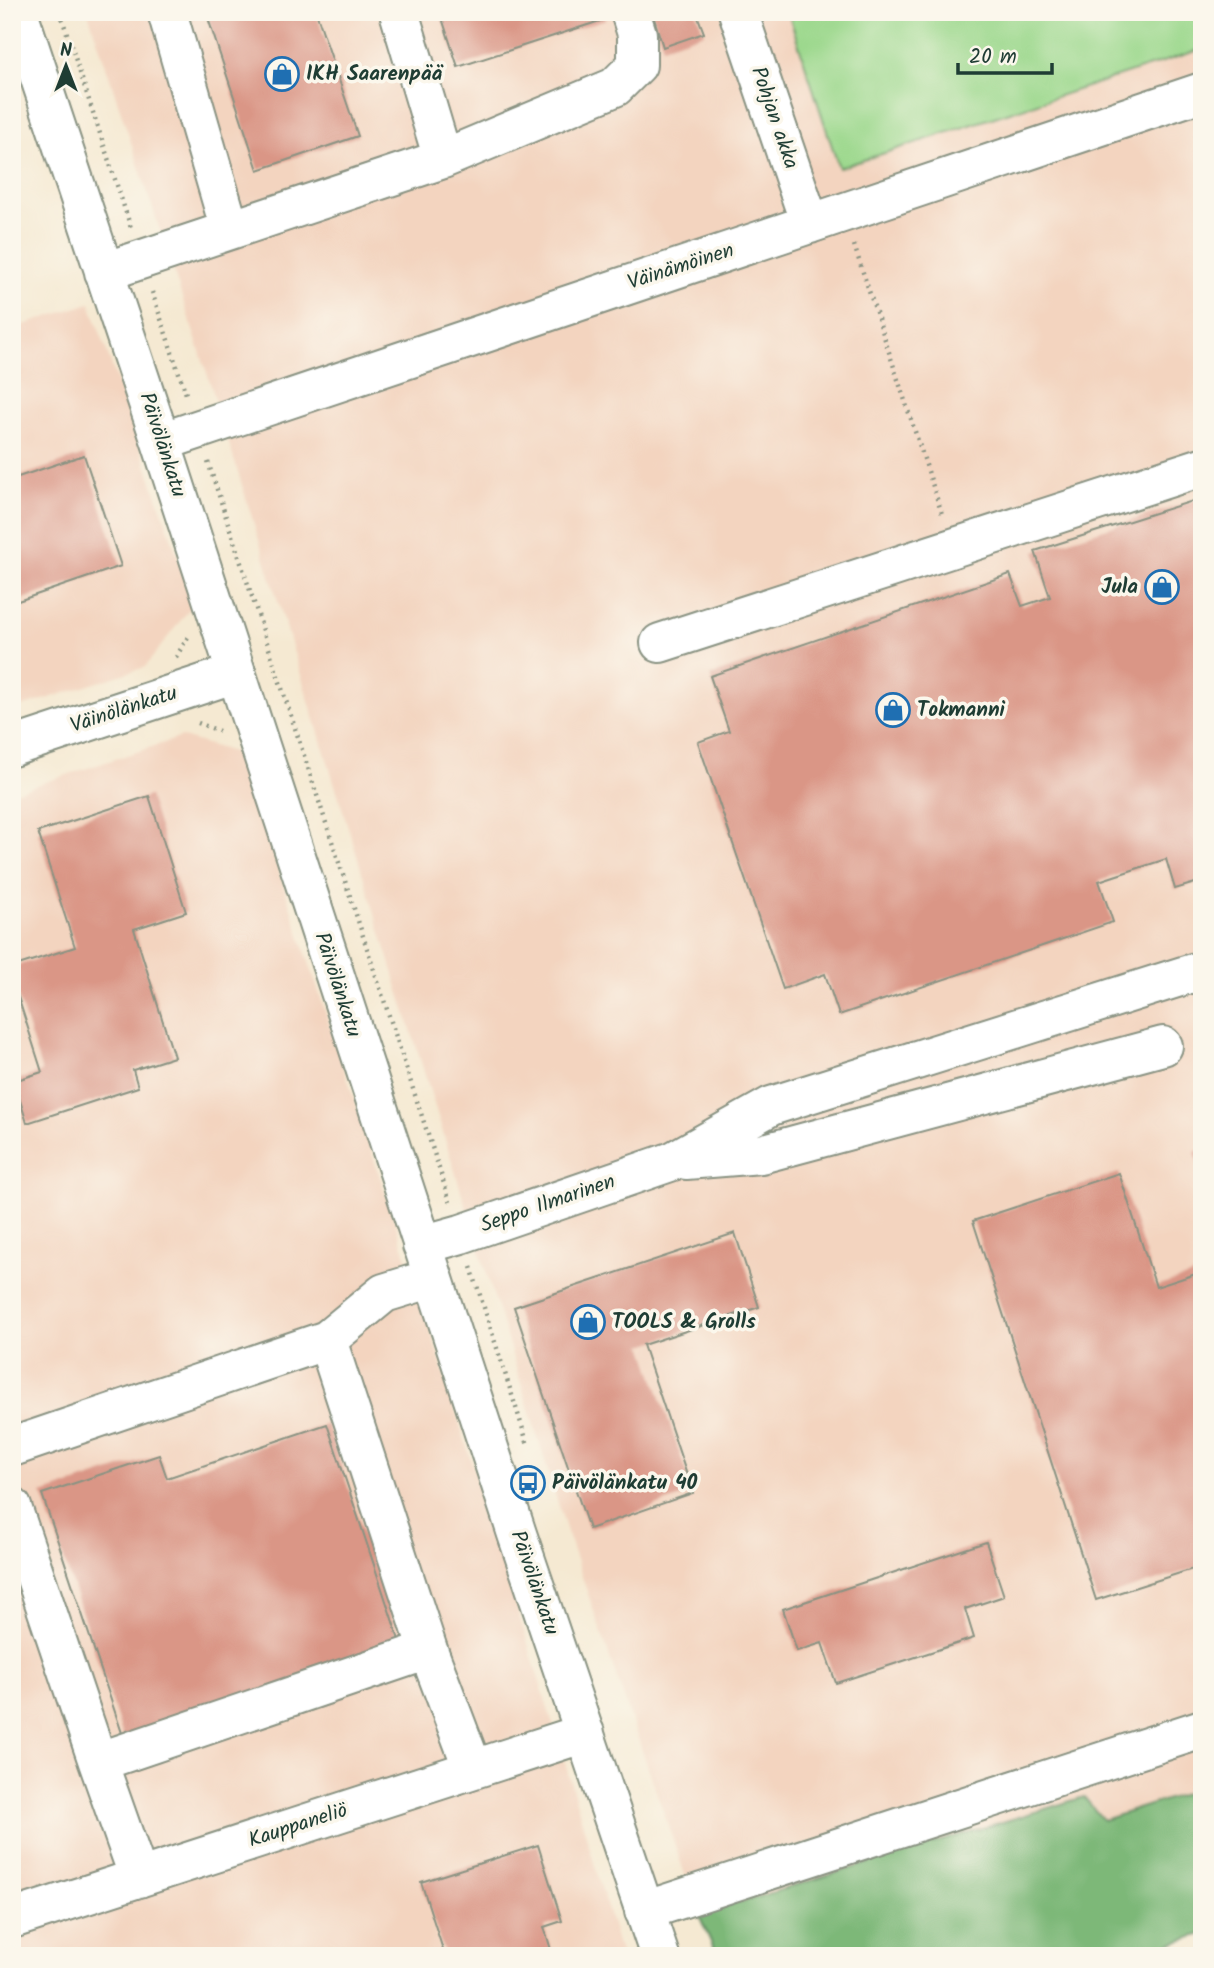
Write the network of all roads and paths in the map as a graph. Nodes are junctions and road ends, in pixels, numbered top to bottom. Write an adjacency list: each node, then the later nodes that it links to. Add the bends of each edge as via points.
1 (18, 12): 12 (street, Päivölänkatu)
2 (60, 12): 11 (path)
3 (167, 12): 10 (street)
4 (399, 12): 8 (street)
5 (630, 12): 8 (street, via 637,34 637,65 615,88)
6 (738, 12): 9 (street, Pohjan akka)
7 (1202, 92): 9 (street, Väinämöinen)
8 (443, 159): 10 (street)
9 (826, 218): 13 (street, Väinämöinen); 16 (path)
10 (230, 230): 11 (street)
11 (141, 260): 12 (street); 13 (path)
12 (104, 272): 14 (street, Päivölänkatu)
13 (198, 430): 14 (street, Väinämöinen); 17 (path)
14 (161, 442): 18 (street, Päivölänkatu)
15 (1202, 467): 16 (street)
16 (953, 548): 19 (street)
17 (254, 601): 18 (path); 23 (path)
18 (217, 614): 20 (path, via 191,623 176,658); 21 (street, Päivölänkatu)
19 (660, 643)
20 (166, 664)
21 (236, 673): 24 (street, Päivölänkatu); 25 (street, Väinölänkatu)
22 (194, 722): 24 (path, via 222,732 230,744)
23 (294, 723): 24 (path); 29 (path)
24 (256, 736): 30 (street, Päivölänkatu)
25 (12, 747)
26 (1202, 970): 28 (street, via 771,1106)
27 (1163, 1046): 28 (street, via 761,1154)
28 (673, 1161): 29 (street, Seppo Ilmarinen)
29 (461, 1234): 30 (street, Seppo Ilmarinen); 33 (path)
30 (428, 1262): 31 (street, Seppo Ilmarinen); 37 (street, Päivölänkatu)
31 (327, 1340): 32 (street); 35 (street)
32 (12, 1447)
33 (532, 1458)
34 (12, 1507): 38 (street)
35 (428, 1650): 38 (street); 39 (street)
36 (1202, 1729): 41 (street)
37 (585, 1733): 39 (street, Kauppaneliö); 41 (street, Päivölänkatu)
38 (98, 1762): 40 (street)
39 (473, 1769): 40 (street, Kauppaneliö)
40 (139, 1878): 42 (street, Kauppaneliö)
41 (644, 1912): 43 (street, Päivölänkatu)
42 (12, 1919)
43 (660, 1956)

